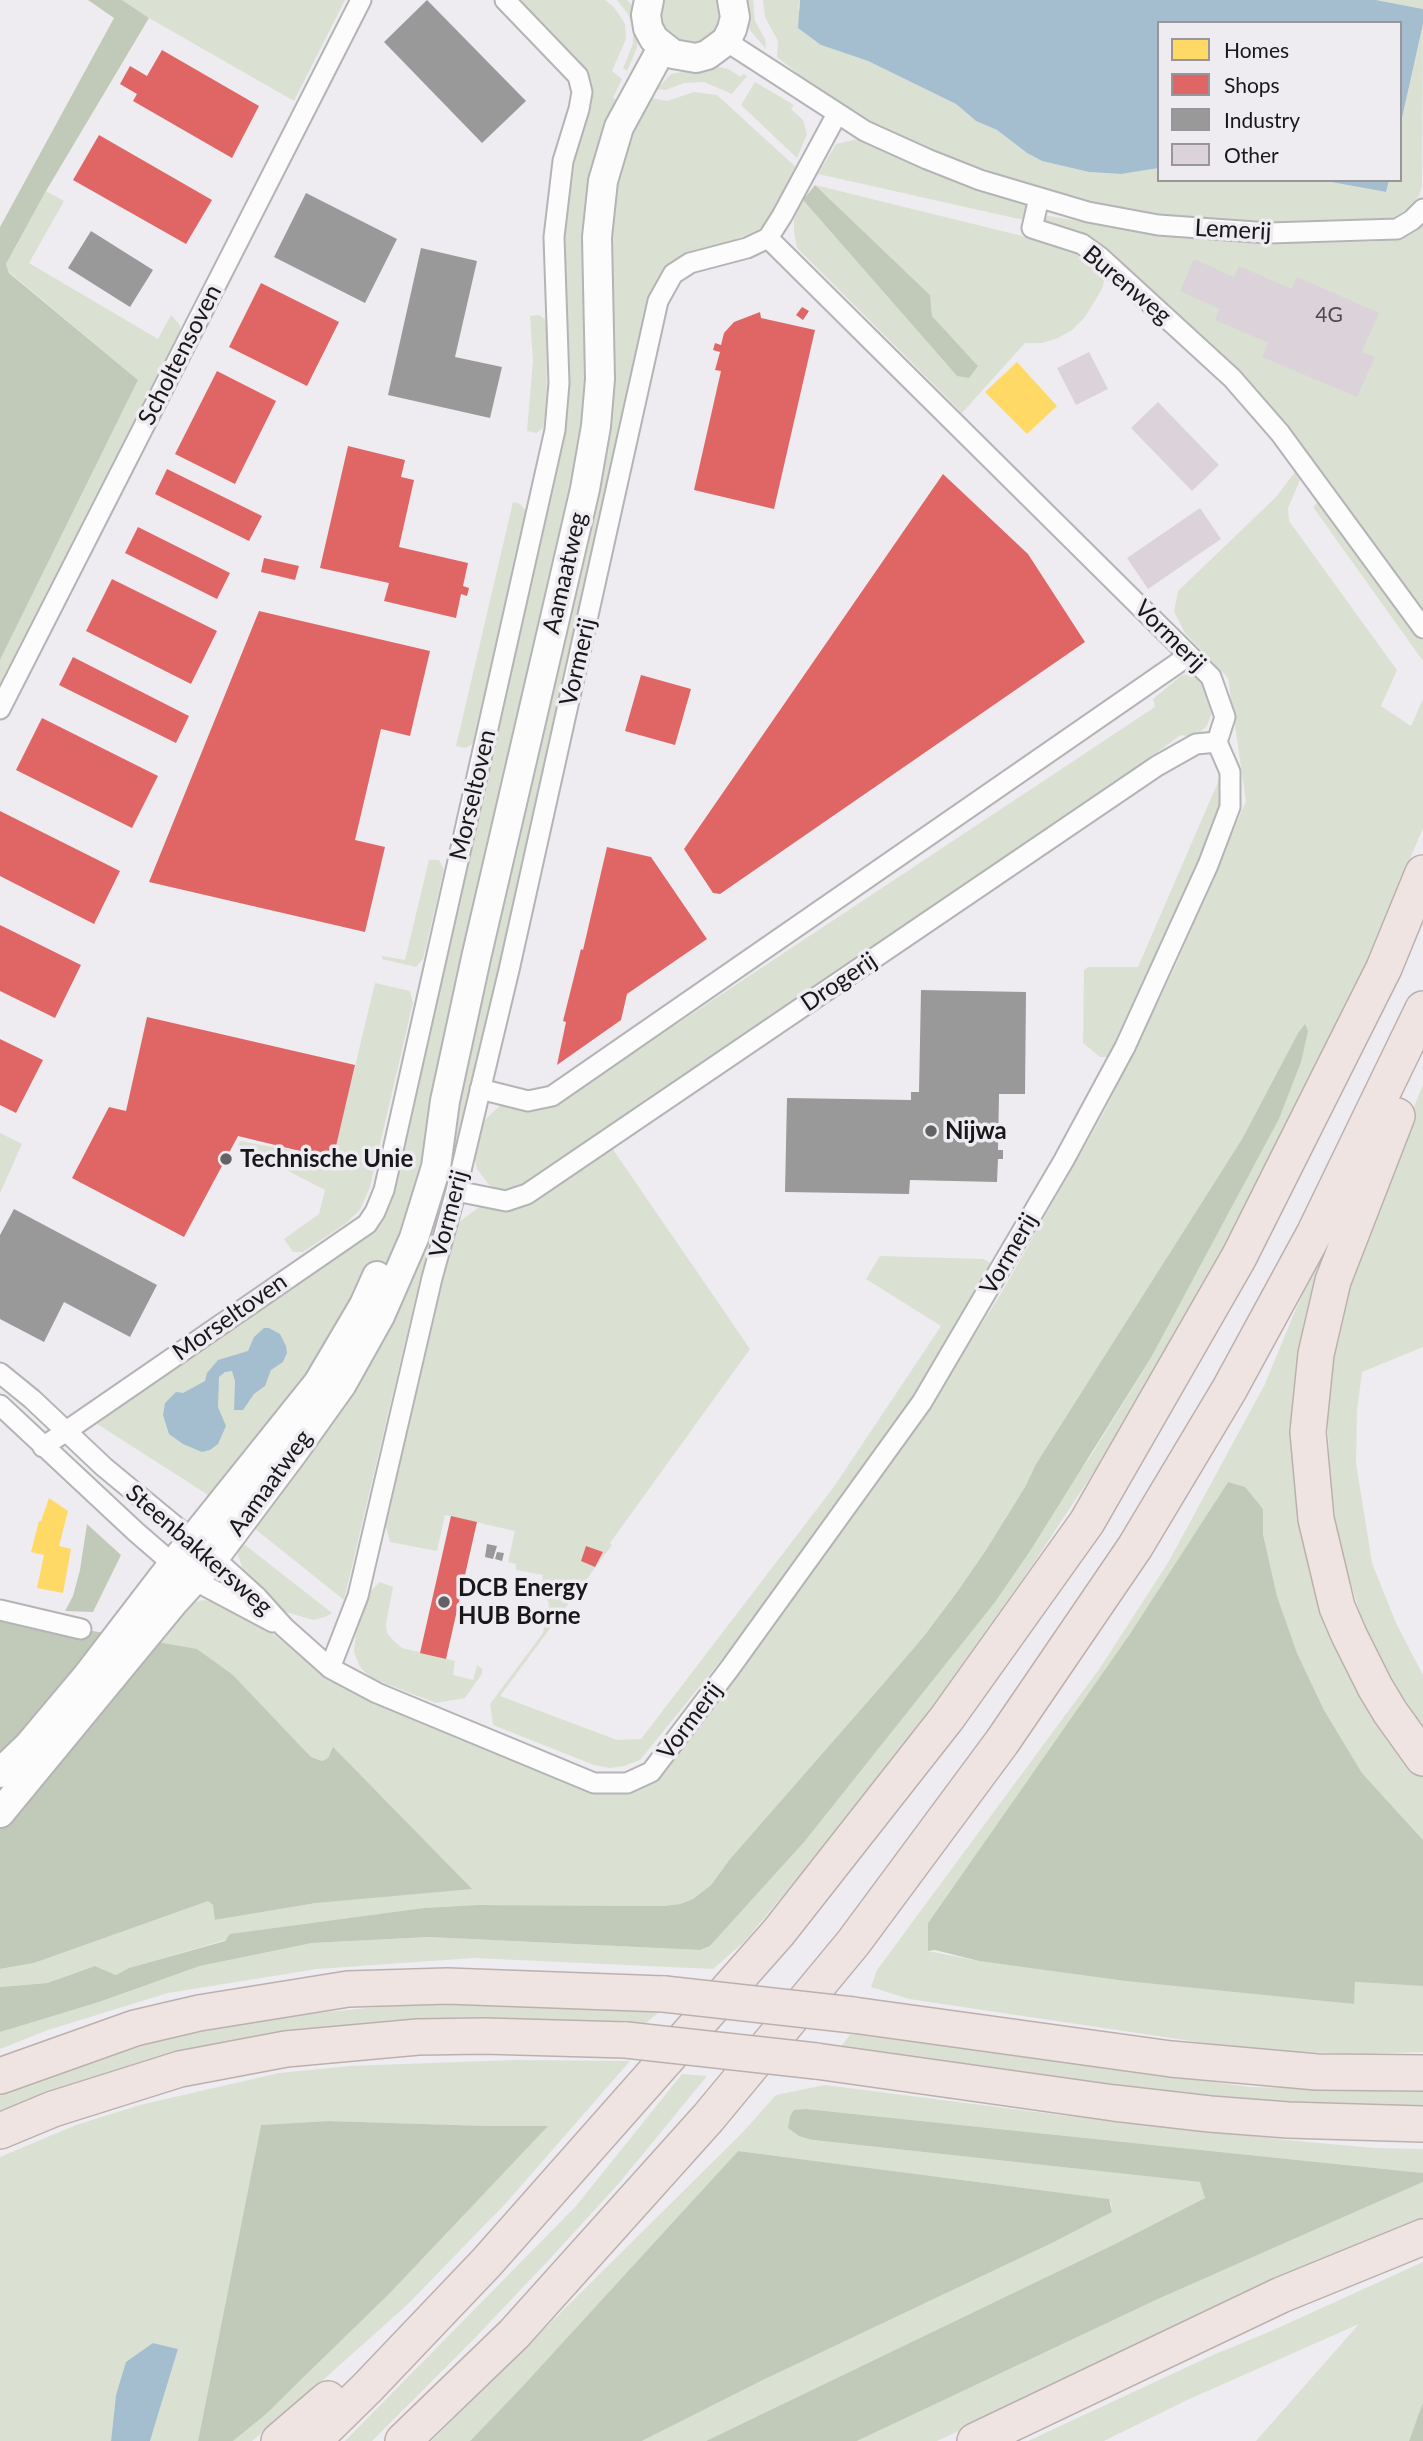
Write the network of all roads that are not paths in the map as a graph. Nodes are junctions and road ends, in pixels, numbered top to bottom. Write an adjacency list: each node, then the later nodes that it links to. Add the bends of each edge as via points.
1 (361, 0): 13 (street, Scholtensoven)
2 (505, 0): 23 (street, Morseltoven, via 578,76 582,92 563,162 554,237 559,383 555,430 384,1190 367,1224)
3 (649, 0): 6 (main road, via 648,28)
4 (732, 0): 5 (main road, via 735,17)
5 (726, 41): 6 (main road, via 696,58); 7 (street)
6 (662, 48): 19 (main road, Aamaatweg, via 620,127 603,181 597,237 600,379 594,439)
7 (837, 114): 8 (street, via 926,159); 10 (street)
8 (1039, 198): 9 (street, Lemerij, via 1158,225 1269,233 1396,229); 11 (street, Burenweg, via 1032,228 1082,244 1100,257 1232,378 1280,433)
9 (1423, 209)
10 (768, 238): 12 (street, Vormerij); 18 (street, Vormerij, via 690,263 673,274 658,301)
11 (1423, 628)
12 (1188, 656): 14 (street, Vormerij, via 1211,677 1225,717); 18 (street, via 552,1096 528,1101)
13 (0, 709)
14 (1217, 742): 20 (street, Drogerij, via 1196,744 1157,766 527,1194 506,1201); 31 (street, Vormerij, via 1230,772 1230,807 1125,1047 1064,1160 922,1402 650,1772 627,1783 594,1783 377,1693)
15 (1423, 873): 40 (highway, via 1384,968 1239,1257 1087,1522 947,1718 778,1933)
16 (1423, 1009): 43 (highway, via 1315,1233 1229,1390 1135,1547 1002,1742 853,1943 708,2118 514,2334)
17 (1423, 1032): 32 (highway, via 1411,1080 1333,1281 1316,1354 1308,1432 1316,1519 1337,1607 1375,1687)
18 (480, 1089): 20 (street, Vormerij)
19 (445, 1101): 25 (main road, Aamaatweg, via 402,1226 364,1305 318,1383); 26 (main road, Aamaatweg, via 436,1167 414,1238 380,1316 342,1384)
20 (456, 1191): 31 (street, Vormerij, via 358,1595)
21 (0, 1373): 23 (street, Steenbakkersweg)
22 (0, 1405): 24 (street, Steenbakkersweg)
23 (65, 1431): 24 (street, Morseltoven); 25 (street, Steenbakkersweg)
24 (43, 1447): 27 (street, Steenbakkersweg)
25 (193, 1540): 26 (street, Steenbakkersweg); 27 (main road, Aamaatweg)
26 (214, 1558): 27 (main road, Aamaatweg); 29 (street, Steenbakkersweg)
27 (183, 1572): 29 (street, Steenbakkersweg); 33 (main road, Aamaatweg); 34 (main road, Aamaatweg)
28 (0, 1610): 30 (street)
29 (284, 1627): 31 (street)
30 (81, 1629)
31 (330, 1668)
32 (1423, 1758)
33 (0, 1773)
34 (0, 1813)
35 (1423, 2073): 36 (highway, bridge, via 1317,2072 1171,2059 664,1994 447,1986 348,1989 200,2013 135,2028)
36 (0, 2076)
37 (1423, 2124): 38 (highway, bridge, via 1210,2114 626,2040 484,2036 418,2037 237,2057 156,2076)
38 (0, 2131)
39 (1423, 2237): 44 (highway, via 1281,2295)
40 (487, 2262): 41 (highway); 42 (highway)
41 (279, 2441)
42 (313, 2441)
43 (403, 2441)
44 (975, 2441)

